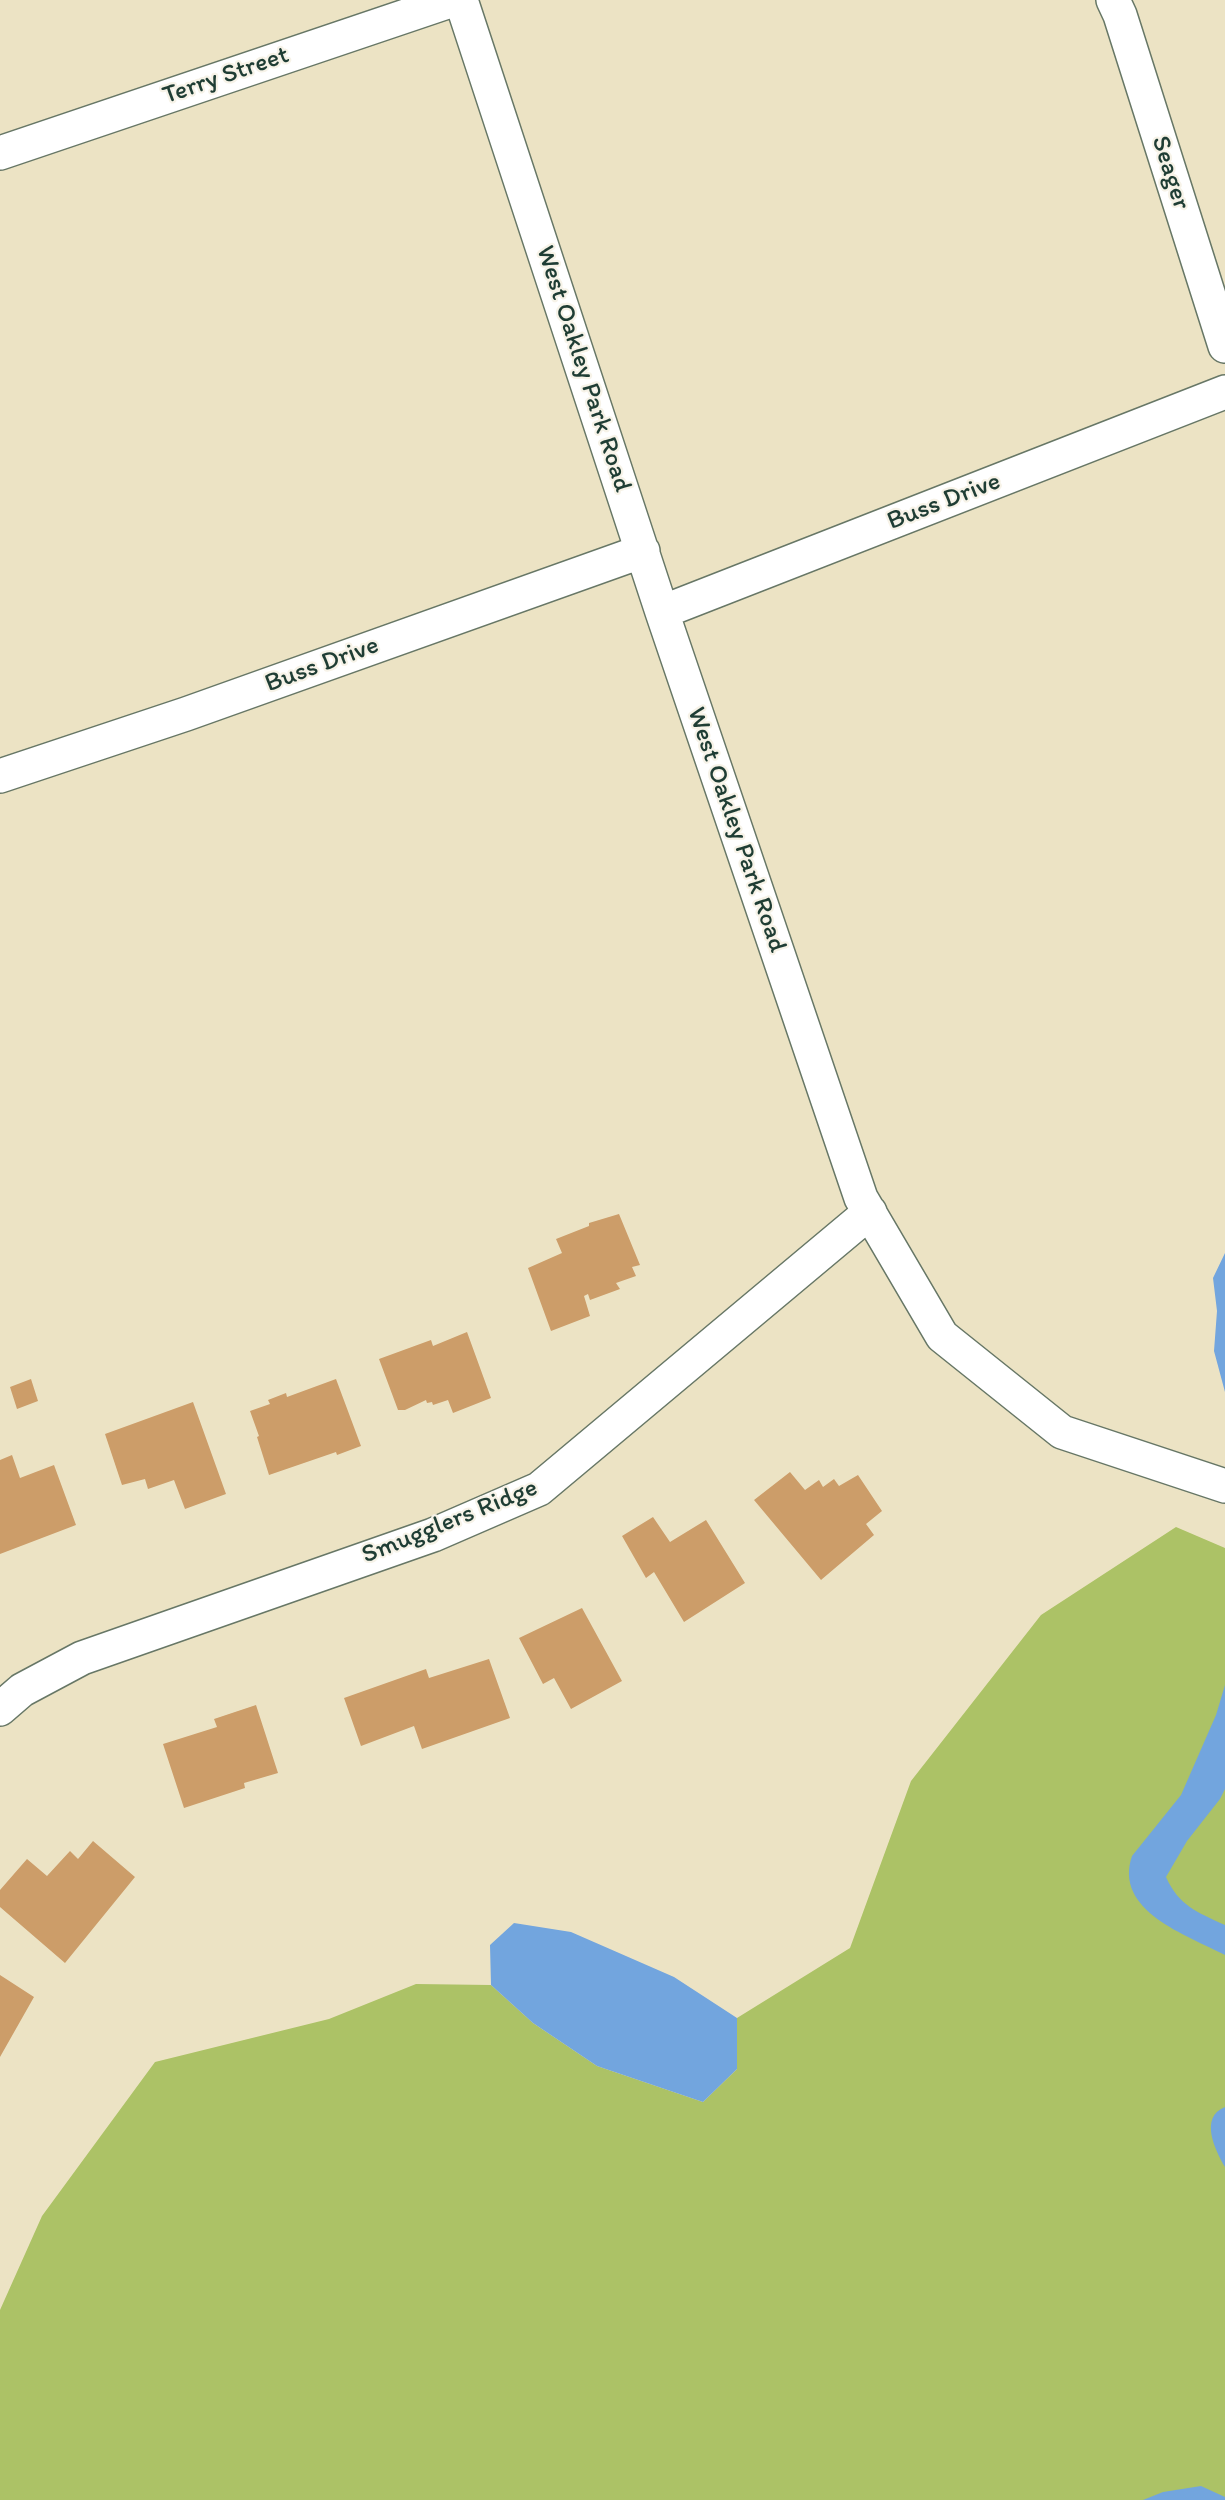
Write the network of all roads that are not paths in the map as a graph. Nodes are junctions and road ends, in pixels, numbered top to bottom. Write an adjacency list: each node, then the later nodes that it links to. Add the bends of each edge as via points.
1 (453, 0): 4 (street, Terry Street)
2 (461, 0): 7 (street, West Oakley Park Road)
3 (1113, 0): 5 (street, Seager)
4 (0, 153)
5 (1225, 346)
6 (1225, 392): 8 (street, Buss Drive)
7 (643, 551): 8 (street, West Oakley Park Road); 9 (street, Buss Drive)
8 (662, 612): 10 (street, West Oakley Park Road, via 861,1198)
9 (0, 776)
10 (870, 1212): 11 (street, West Oakley Park Road, via 942,1336 1062,1432); 12 (street, Smugglers Ridge, via 539,1489 433,1535 82,1658 22,1690)
11 (1225, 1486)
12 (0, 1709)

